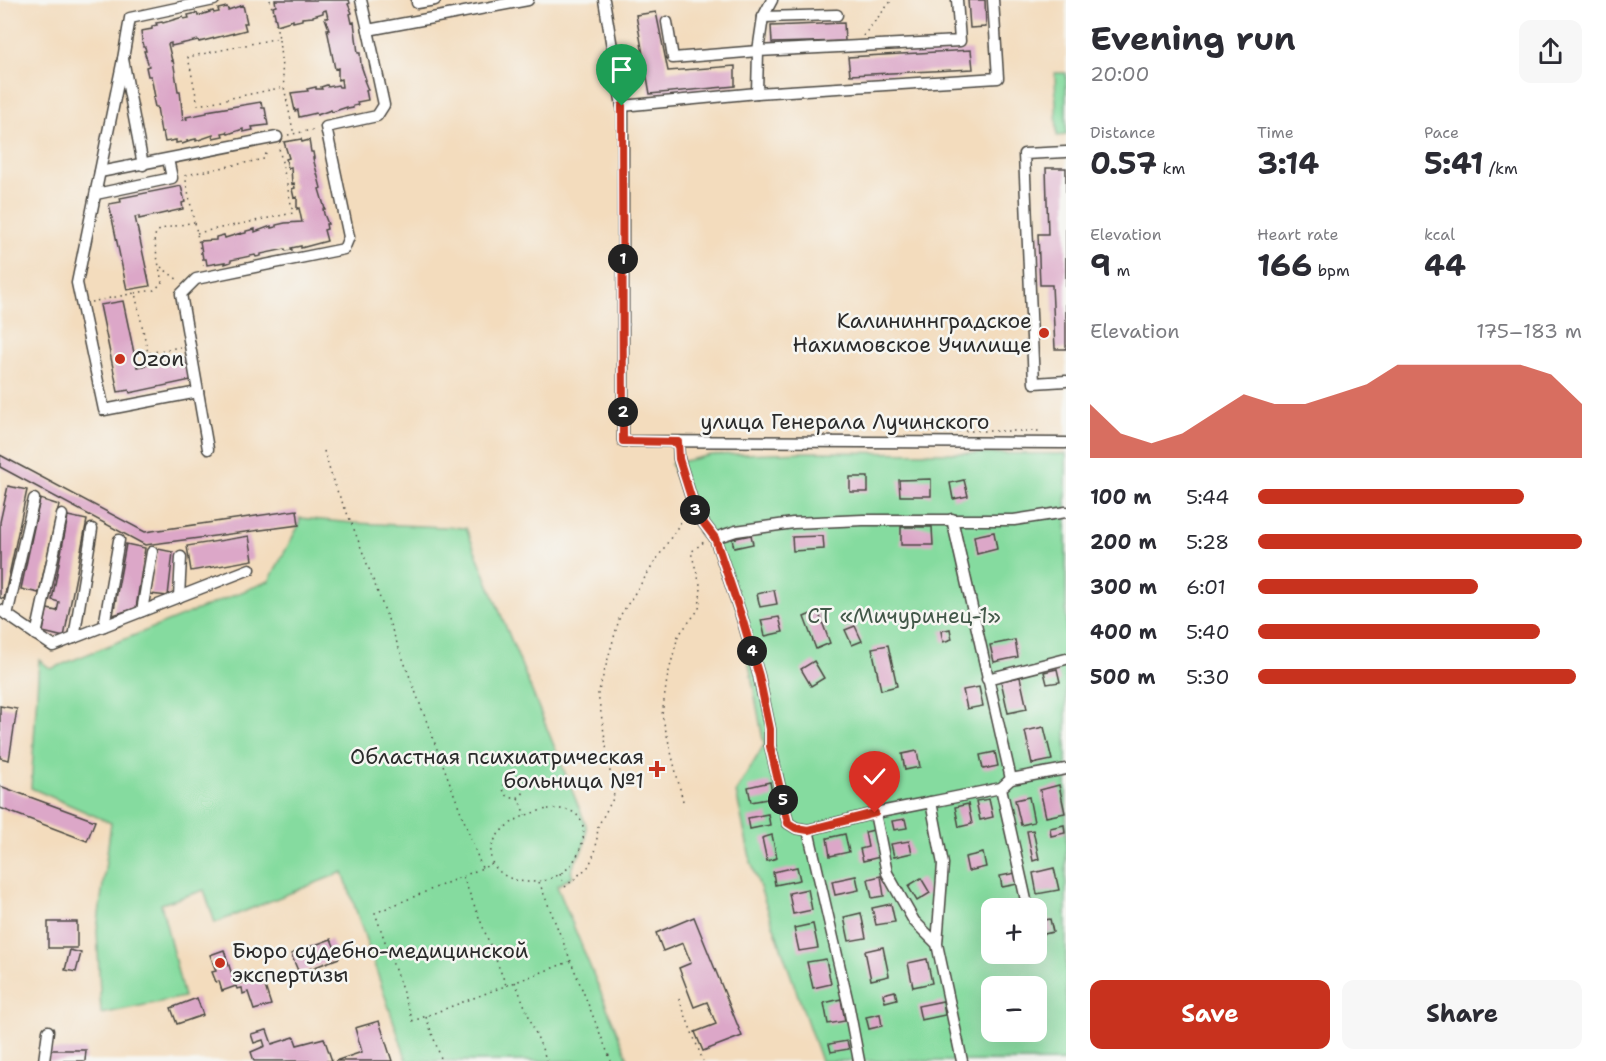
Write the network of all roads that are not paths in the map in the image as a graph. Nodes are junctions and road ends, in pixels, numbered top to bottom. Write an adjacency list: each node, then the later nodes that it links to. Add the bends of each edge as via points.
1 (214, 0): 15 (street, via 130,18)
2 (362, 0): 13 (street)
3 (417, 0): 4 (street)
4 (435, 0)
5 (528, 0): 13 (street)
6 (604, 0): 17 (street)
7 (772, 0): 11 (street)
8 (957, 0): 14 (street, via 960,41)
9 (993, 0): 16 (street, via 998,78)
10 (837, 15): 11 (street)
11 (763, 17): 14 (street)
12 (667, 22): 14 (street, via 673,58)
13 (368, 30): 25 (street, via 384,105 377,116 326,127 349,237 344,249 196,279 181,294)
14 (758, 51): 16 (street)
15 (123, 59): 21 (street); 22 (street)
16 (758, 93): 17 (street)
17 (622, 106): 26 (street, улица Генерала Лучинского, via 623,441)
18 (277, 137): 20 (street)
19 (1066, 152): 24 (street, via 1024,154 1034,382)
20 (168, 159): 21 (street); 23 (street, via 172,178)
21 (143, 165): 22 (street)
22 (100, 172): 23 (street)
23 (96, 194): 25 (street, via 77,283 104,410)
24 (1066, 381)
25 (198, 392): 28 (street)
26 (678, 442): 27 (street, улица Генерала Лучинского); 34 (street, via 679,459 696,513)
27 (1066, 443)
28 (208, 449)
29 (34, 499): 41 (street)
30 (1066, 512): 32 (street, via 1014,520)
31 (62, 515): 43 (street)
32 (952, 519): 34 (street, via 793,524 736,531); 46 (street)
33 (92, 529): 44 (street)
34 (715, 538): 52 (street, via 759,676 788,823)
35 (119, 540): 42 (street)
36 (152, 552): 40 (street)
37 (181, 557): 39 (street)
38 (250, 569): 39 (street)
39 (179, 597): 40 (street)
40 (142, 611): 42 (street)
41 (4, 613): 43 (street)
42 (104, 626): 44 (street)
43 (36, 635): 44 (street, via 53,646)
44 (74, 638)
45 (1066, 659): 46 (street)
46 (987, 679): 48 (street)
47 (1066, 769): 48 (street)
48 (1011, 779): 49 (street)
49 (1001, 788): 50 (street); 53 (street)
50 (931, 802): 51 (street); 54 (street, via 943,864)
51 (875, 813): 52 (street); 54 (street, via 887,873 914,921)
52 (808, 830): 57 (street)
53 (1026, 898)
54 (937, 944): 58 (street)
55 (48, 1031): 56 (street)
56 (44, 1061)
57 (859, 1061)
58 (962, 1061)

